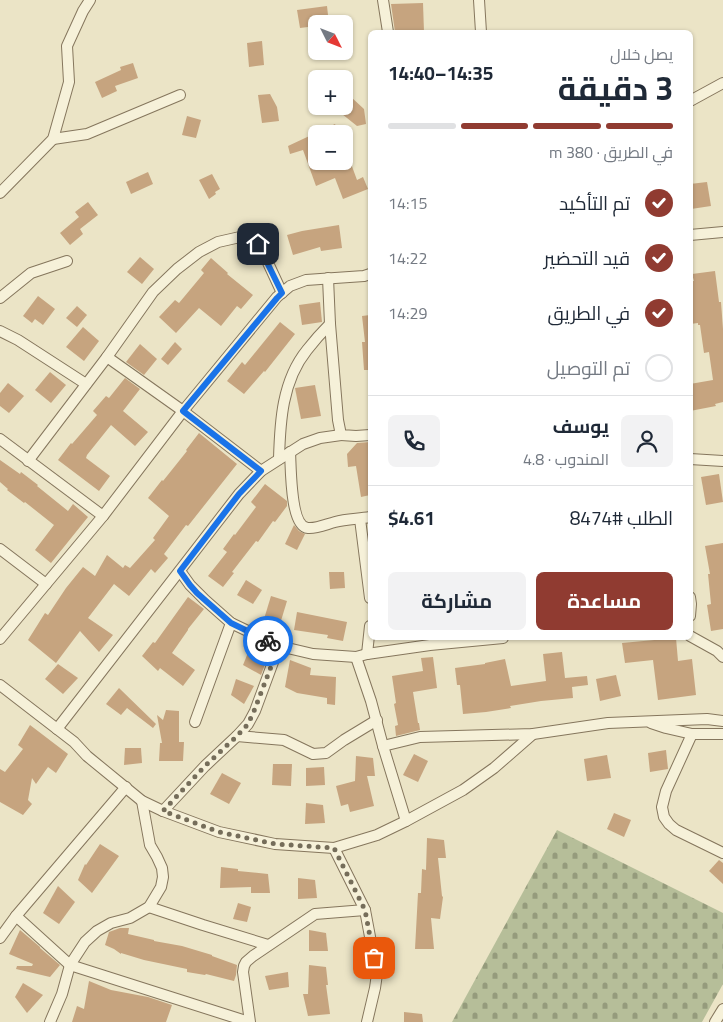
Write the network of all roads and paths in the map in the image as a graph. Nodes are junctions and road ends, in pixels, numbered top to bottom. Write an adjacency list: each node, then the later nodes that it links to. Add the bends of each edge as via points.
1 (90, 0): 9 (street, via 67,46 69,82)
2 (384, 0): 4 (street)
3 (479, 0): 5 (street)
4 (388, 30)
5 (481, 30)
6 (723, 83): 8 (street)
7 (180, 95): 9 (street, via 87,134)
8 (693, 99)
9 (52, 139): 10 (street)
10 (0, 193)
11 (723, 232): 12 (street)
12 (693, 235)
13 (67, 262): 17 (street, via 31,273)
14 (368, 275): 15 (street)
15 (328, 278): 16 (street, via 306,280); 18 (street)
16 (282, 293): 20 (street, via 258,244 240,238 218,242 199,252 153,292); 22 (street)
17 (0, 298)
18 (330, 324): 23 (street); 27 (street, via 306,350 285,394)
19 (0, 331): 21 (street)
20 (107, 357): 21 (street); 22 (street)
21 (86, 384): 29 (street)
22 (183, 411): 31 (street); 32 (street)
23 (341, 435): 24 (street); 26 (street, via 320,438)
24 (368, 435)
25 (0, 439): 29 (street)
26 (290, 452): 27 (street); 33 (street, via 294,511 302,526 309,529)
27 (279, 459): 31 (street)
28 (693, 459): 30 (street)
29 (28, 461): 32 (street)
30 (723, 461)
31 (261, 471): 36 (street, via 239,494)
32 (103, 516): 37 (street)
33 (365, 518): 35 (street)
34 (0, 549): 37 (street)
35 (368, 566)
36 (180, 571): 38 (street, via 195,590); 53 (street)
37 (46, 584): 40 (street)
38 (231, 623): 44 (street); 52 (street)
39 (693, 638): 47 (street)
40 (0, 639)
41 (368, 640): 45 (street)
42 (454, 640): 43 (street)
43 (429, 641): 45 (street)
44 (279, 646): 46 (street, via 313,654); 57 (street, via 248,724)
45 (367, 654): 46 (street)
46 (356, 657): 49 (street)
47 (723, 657)
48 (0, 685): 53 (street)
49 (377, 720): 57 (street, via 326,753 313,754 284,740); 58 (street)
50 (645, 721): 51 (street); 54 (street); 55 (street)
51 (723, 721)
52 (195, 722)
53 (57, 729): 59 (street)
54 (533, 734): 58 (street, via 420,737); 62 (street, via 463,790)
55 (692, 734): 56 (street); 64 (street, via 666,791 662,807 664,817 676,830)
56 (723, 734)
57 (237, 736): 61 (street)
58 (383, 746): 62 (street)
59 (126, 788): 60 (street); 67 (street)
60 (142, 801): 61 (street); 65 (street, via 150,845 163,877)
61 (163, 811): 63 (street, via 219,832 275,844)
62 (406, 821): 63 (street, via 378,835)
63 (334, 848): 66 (street)
64 (723, 853)
65 (149, 907): 69 (street); 70 (street, via 97,931 85,942)
66 (365, 910): 69 (street, via 315,914); 74 (street, via 377,974)
67 (16, 916): 68 (street); 70 (street)
68 (0, 938)
69 (268, 945): 73 (street, via 244,966)
70 (70, 965): 72 (street); 73 (street)
71 (722, 1011): 75 (street)
72 (50, 1022)
73 (250, 1022)
74 (367, 1022)
75 (715, 1022)

